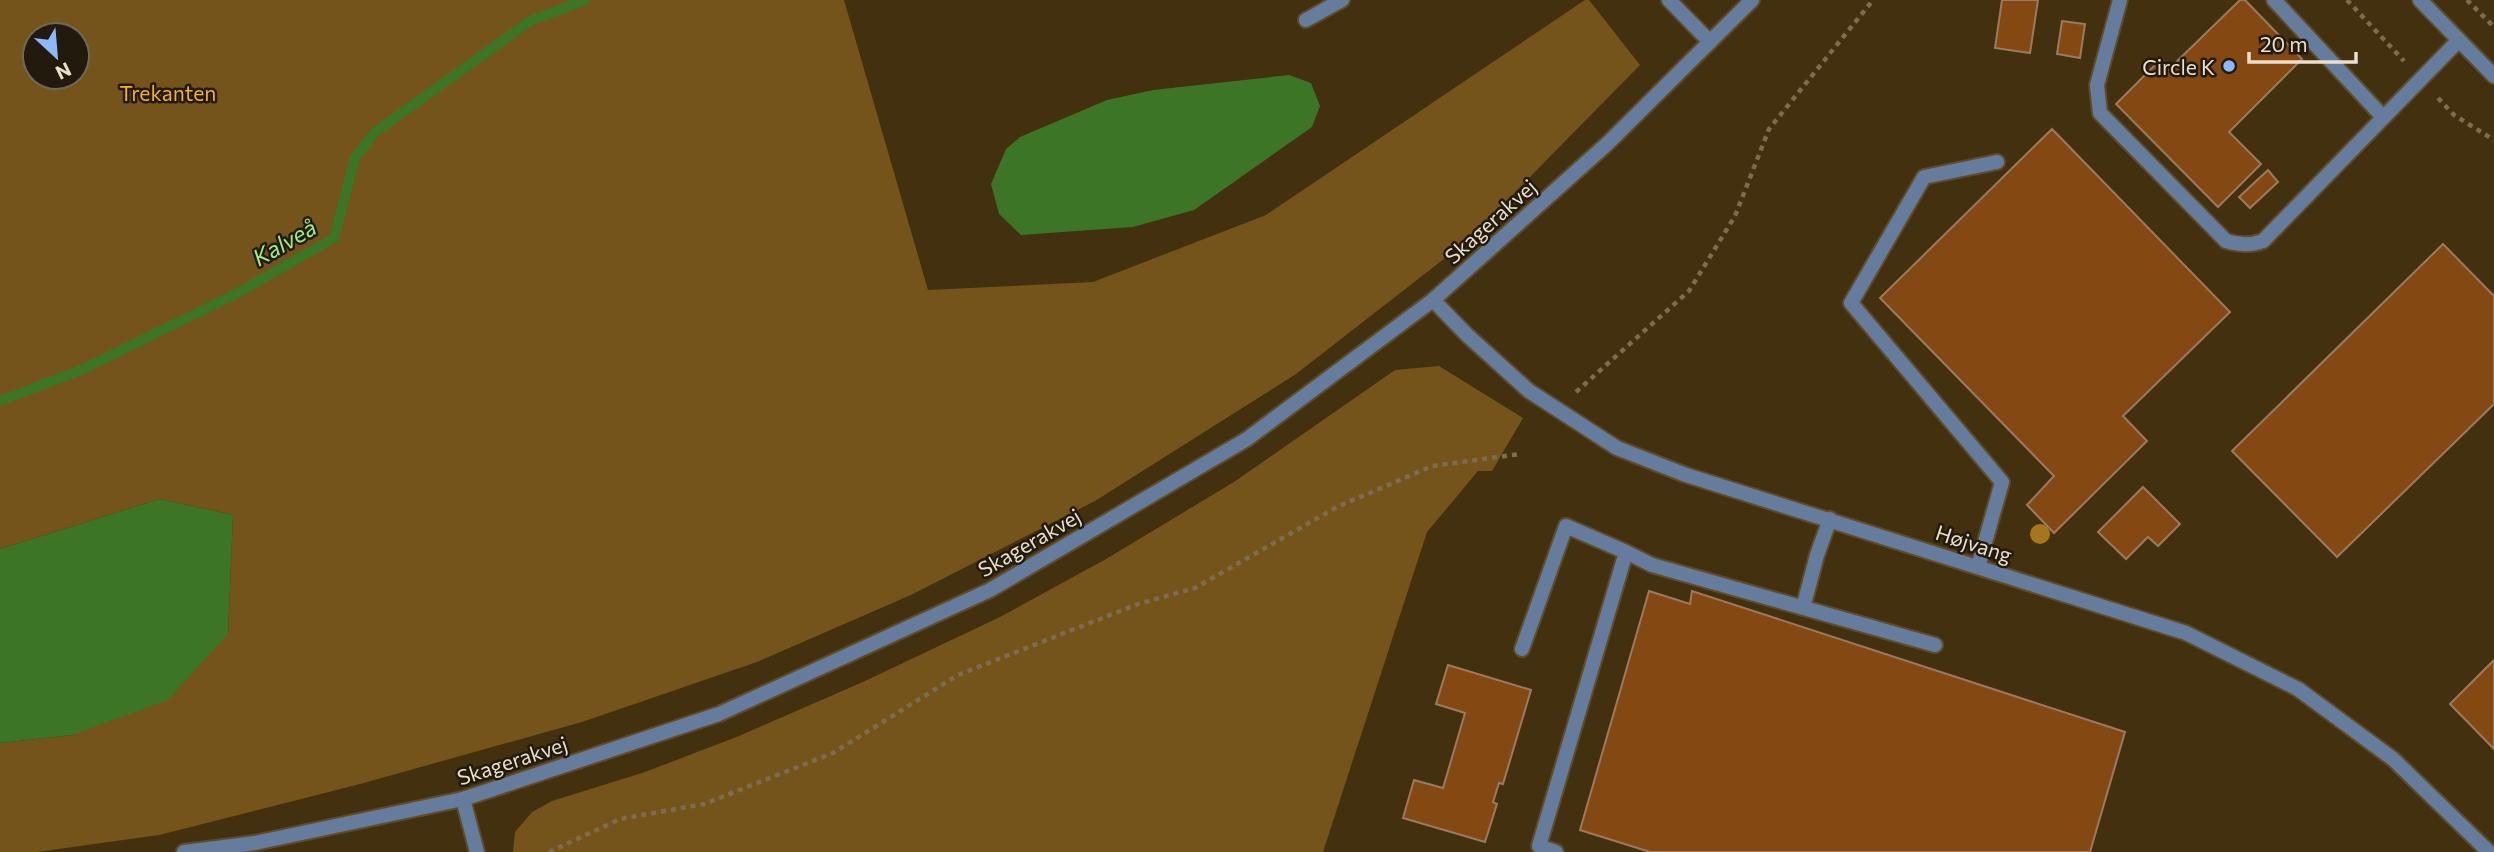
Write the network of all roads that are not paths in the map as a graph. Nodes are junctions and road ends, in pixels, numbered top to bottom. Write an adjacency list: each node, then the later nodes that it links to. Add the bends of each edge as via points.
1 (1342, 0): 7 (street)
2 (1669, 0): 9 (street)
3 (1752, 0): 9 (street, Skagerakvej)
4 (2120, 0): 11 (street, via 2097,85 2100,113 2226,241 2246,245 2263,241)
5 (2274, 0): 11 (street)
6 (2420, 0): 8 (street)
7 (1306, 20)
8 (2459, 40): 10 (street); 11 (street)
9 (1710, 42): 13 (street, Skagerakvej, via 1608,143)
10 (2494, 76)
11 (2383, 117)
12 (1997, 162): 16 (street, via 1924,177 1851,303 2002,482)
13 (1433, 300): 14 (street, Højvang, via 1529,391 1617,448 1686,475); 20 (street, Skagerakvej, via 1247,439 990,590 719,714)
14 (1830, 519): 16 (street, Højvang); 17 (street)
15 (1626, 552): 17 (street, via 1652,565); 19 (street, via 1566,526); 23 (street, via 1539,846)
16 (1978, 567): 24 (street, Højvang, via 2186,633 2298,689 2393,758)
17 (1803, 608): 18 (street)
18 (1935, 645)
19 (1522, 649)
20 (463, 799): 21 (street, Skagerakvej, via 255,843); 22 (street)
21 (184, 852)
22 (477, 852)
23 (1556, 852)
24 (2489, 852)

